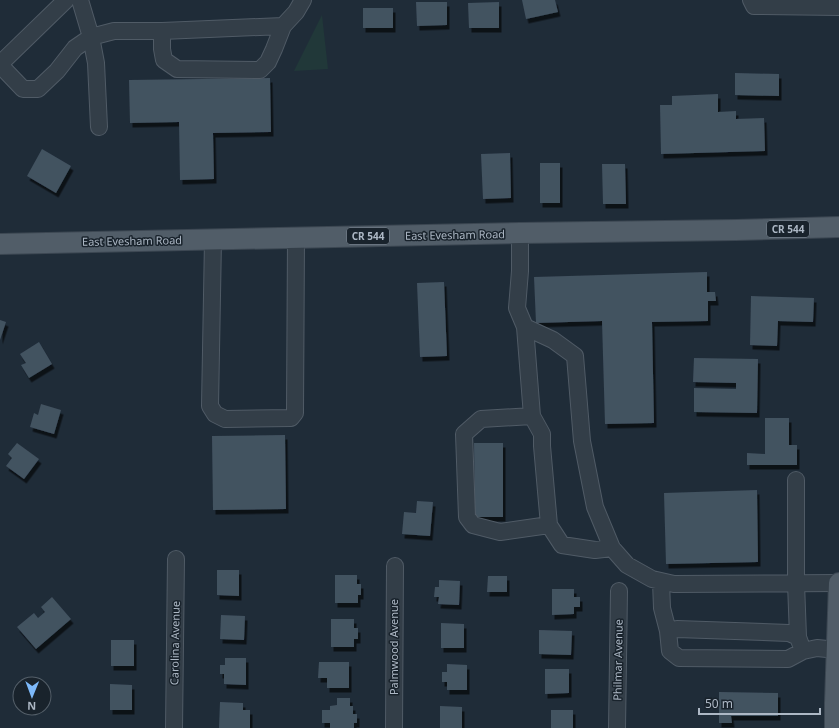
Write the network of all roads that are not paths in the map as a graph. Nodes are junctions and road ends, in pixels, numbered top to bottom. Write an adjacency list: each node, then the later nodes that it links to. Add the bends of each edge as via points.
1 (66, 0): 10 (street)
2 (80, 0): 9 (street)
3 (303, 0): 7 (street, via 296,12)
4 (751, 0): 5 (street, via 754,6)
5 (805, 3): 6 (street)
6 (839, 7)
7 (282, 26): 8 (street); 8 (street, via 268,62 260,70 177,69 164,60)
8 (162, 30): 9 (street, via 114,31)
9 (91, 37): 10 (street, via 75,48 58,71 38,89 23,89); 11 (street, via 96,63)
10 (0, 65)
11 (99, 126)
12 (839, 227): 13 (main road, East Evesham Road / CR 544)
13 (520, 233): 14 (main road, East Evesham Road / CR 544); 17 (street, via 517,308)
14 (296, 238): 15 (main road, East Evesham Road / CR 544); 15 (street, via 295,413 291,418 225,419 215,414 210,406)
15 (213, 240): 16 (main road, East Evesham Road / CR 544)
16 (0, 244)
17 (525, 327): 18 (street); 21 (street, via 553,340 575,356 582,441 595,507)
18 (532, 416): 20 (street, via 542,434); 20 (street, via 481,419 464,434 468,516 473,525 500,532)
19 (796, 480): 25 (street)
20 (549, 525): 21 (street, via 562,545 595,550)
21 (612, 548): 24 (street, via 627,565)
22 (176, 559): 32 (street, Carolina Avenue)
23 (395, 566): 33 (street, Palmwood Avenue)
24 (661, 582): 25 (street); 28 (street, via 662,608)
25 (796, 583): 26 (street); 29 (street)
26 (839, 583): 30 (main road)
27 (619, 591): 34 (street, Philmar Avenue)
28 (673, 630): 29 (street, via 789,633); 29 (street, via 670,651 679,658 788,659)
29 (800, 644): 30 (street)
30 (837, 650): 31 (main road)
31 (837, 703): 35 (main road)
32 (174, 728)
33 (394, 728)
34 (617, 728)
35 (835, 728)

